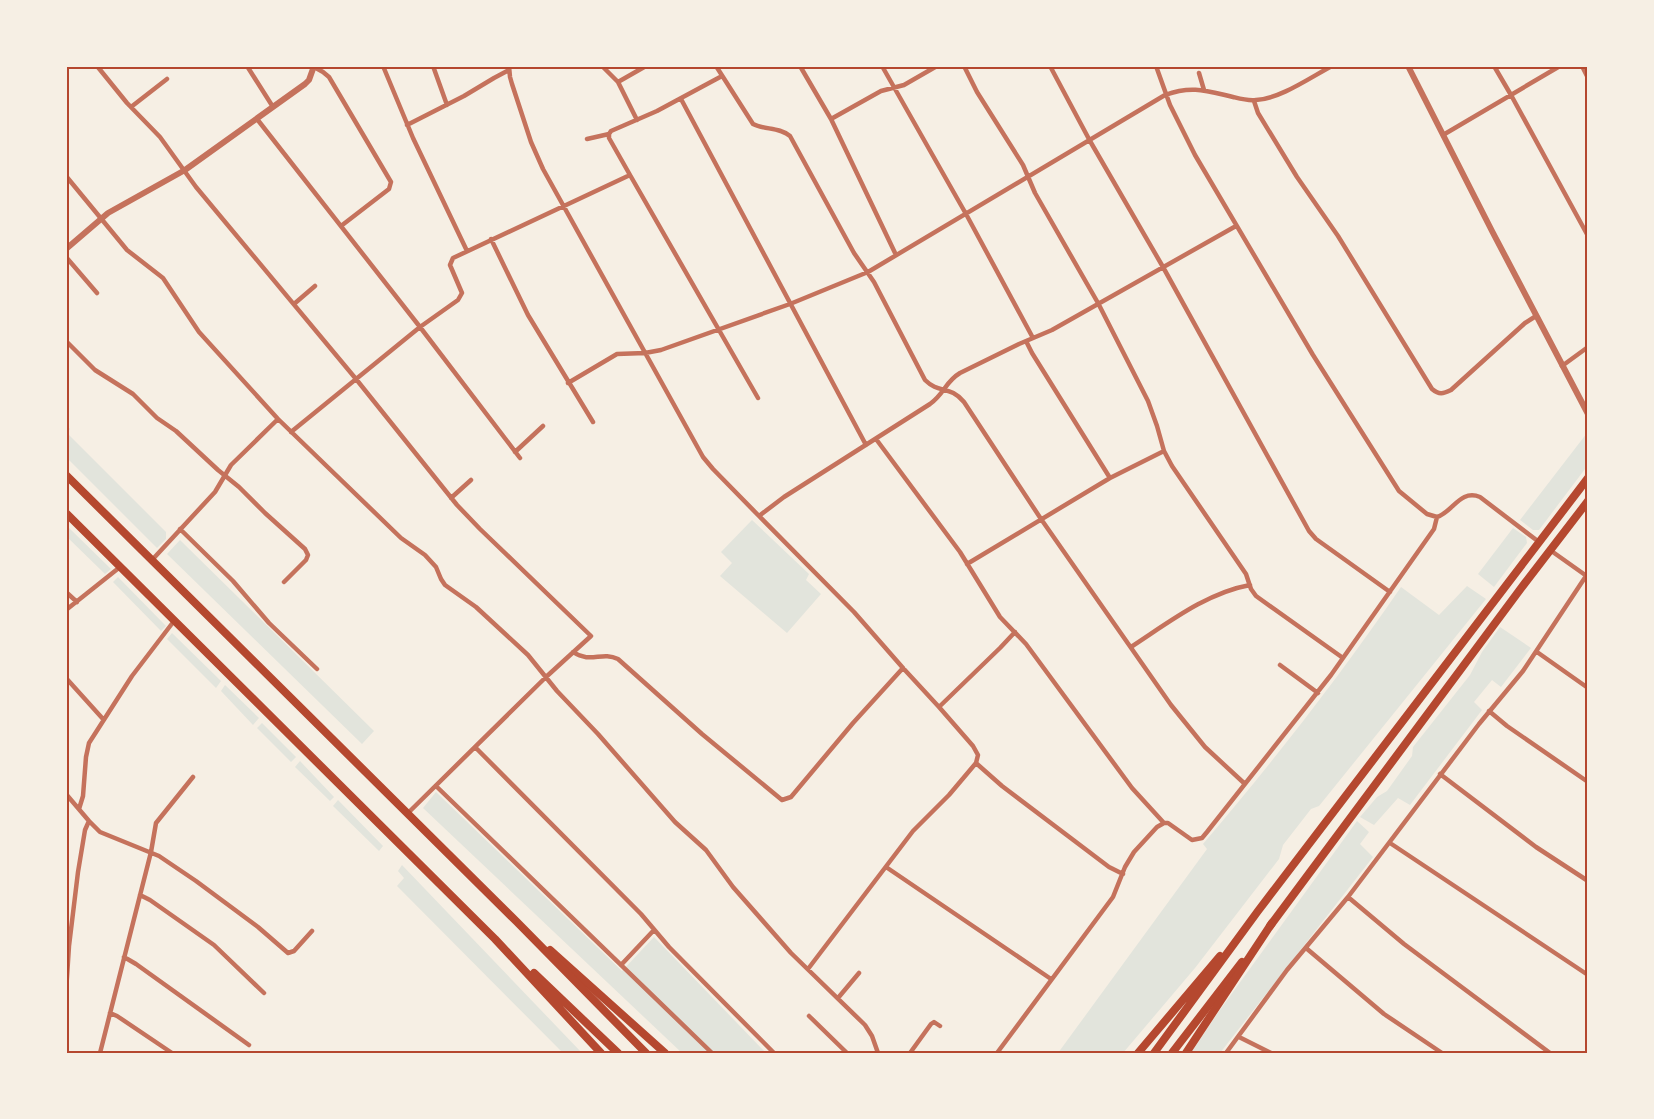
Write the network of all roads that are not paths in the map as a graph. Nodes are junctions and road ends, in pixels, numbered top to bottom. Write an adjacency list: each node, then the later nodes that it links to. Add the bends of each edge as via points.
1 (97, 66): 33 (street)
2 (247, 66): 34 (street)
3 (314, 66): 34 (street, via 309,80); 50 (street, via 329,77 391,182 389,189)
4 (383, 66): 38 (street)
5 (433, 66): 32 (street)
6 (602, 66): 25 (street)
7 (646, 66): 25 (street)
8 (716, 66): 22 (street)
9 (800, 66): 36 (street)
10 (882, 66): 26 (street)
11 (937, 66): 26 (street)
12 (964, 66): 46 (street)
13 (1050, 66): 42 (street)
14 (1156, 66): 28 (street)
15 (1332, 66): 31 (street, via 1272,97)
16 (1408, 66): 40 (street)
17 (1494, 66): 29 (street)
18 (1560, 66): 29 (street)
19 (1582, 66): 23 (street)
20 (509, 68): 32 (street); 47 (street, via 536,155)
21 (1199, 73): 27 (street)
22 (722, 76): 30 (street); 59 (street, via 753,124 790,136)
23 (1588, 78)
24 (167, 79): 33 (street)
25 (618, 82): 37 (street)
26 (895, 87): 36 (street); 48 (street)
27 (1204, 90): 28 (street, via 1184,89); 31 (street)
28 (1165, 95): 42 (street); 51 (street)
29 (1511, 95): 40 (street); 52 (street)
30 (681, 99): 37 (street); 64 (street)
31 (1254, 101): 65 (street, via 1297,177 1437,393 1451,390)
32 (447, 105): 38 (street)
33 (131, 107): 43 (street)
34 (273, 107): 35 (street)
35 (257, 119): 43 (street); 50 (street)
36 (831, 119): 56 (street)
37 (637, 120): 39 (street)
38 (407, 125): 55 (street)
39 (609, 134): 41 (street); 44 (street)
40 (1443, 135): 65 (street)
41 (587, 139)
42 (1090, 141): 46 (street); 58 (street)
43 (185, 170): 49 (street); 63 (street)
44 (630, 175): 47 (street); 67 (street)
45 (66, 176): 49 (street)
46 (1028, 177): 48 (street); 62 (street)
47 (563, 207): 53 (street); 72 (street)
48 (966, 214): 56 (street); 68 (street)
49 (100, 220): 54 (street); 79 (street, via 134,257 163,278 199,332)
50 (341, 226): 66 (street)
51 (1236, 226): 58 (street); 97 (street, via 1399,491 1427,514)
52 (1588, 236)
53 (491, 239): 55 (street); 75 (street, via 528,315)
54 (66, 249)
55 (467, 251): 66 (street, via 453,258 450,265 462,293 460,297)
56 (896, 255): 59 (street)
57 (66, 257): 61 (street)
58 (1162, 267): 62 (street); 109 (street, via 1312,535)
59 (868, 272): 64 (street); 76 (street, via 925,380)
60 (315, 286): 63 (street)
61 (97, 294)
62 (1098, 303): 68 (street); 85 (street, via 1148,401)
63 (294, 304): 74 (street)
64 (790, 304): 67 (street); 84 (street)
65 (1536, 316): 73 (street)
66 (420, 327): 74 (street); 86 (street)
67 (717, 330): 72 (street); 77 (street)
68 (1033, 338): 70 (street)
69 (66, 341): 89 (street, via 95,370 140,400)
70 (1026, 341): 76 (street, via 960,372); 90 (street)
71 (1588, 348): 73 (street)
72 (645, 353): 75 (street, via 617,354); 96 (street, via 703,457)
73 (1562, 366): 78 (street)
74 (356, 379): 82 (street); 93 (street)
75 (568, 383): 80 (street)
76 (944, 390): 83 (street, via 930,404); 98 (street, via 954,391 964,402)
77 (758, 399)
78 (1588, 414)
79 (278, 419): 82 (street); 89 (street)
80 (592, 422)
81 (543, 426): 86 (street)
82 (291, 432): 121 (street, via 401,538 425,555 446,585 477,607)
83 (876, 439): 84 (street); 103 (street)
84 (866, 445): 96 (street)
85 (1164, 451): 90 (street); 107 (street)
86 (515, 452): 87 (street)
87 (520, 458)
88 (66, 475): 102 (highway)
89 (224, 475): 99 (street, via 215,492); 106 (street, via 305,549 306,560)
90 (1110, 477): 98 (street)
91 (1588, 478): 100 (main road)
92 (471, 480): 93 (street)
93 (452, 498): 115 (street, via 591,636)
94 (1588, 501): 101 (main road)
95 (66, 513): 104 (highway)
96 (759, 516): 119 (street, via 837,593)
97 (1437, 517): 100 (street, via 1465,496 1475,495); 109 (street, via 1434,529)
98 (1041, 519): 103 (street); 114 (street)
99 (180, 528): 102 (street); 120 (street)
100 (1539, 542): 147 (main road)
101 (1550, 550): 105 (street); 149 (main road)
102 (152, 560): 137 (highway)
103 (967, 564): 113 (street, via 1000,617)
104 (120, 567): 110 (street); 112 (highway)
105 (1587, 577): 116 (street)
106 (284, 582)
107 (1250, 585): 114 (street, via 1202,602); 117 (street, via 1256,596)
108 (66, 592): 110 (street)
109 (1390, 592): 117 (street)
110 (77, 602): 111 (street)
111 (66, 610)
112 (175, 621): 127 (street); 152 (highway)
113 (1015, 632): 125 (street); 139 (street, via 1131,788)
114 (1131, 647): 133 (street, via 1196,736)
115 (573, 652): 119 (street, via 584,658 618,658 782,800 791,797); 121 (street)
116 (1537, 652): 123 (street); 126 (street)
117 (1343, 658): 124 (street)
118 (1280, 665): 124 (street)
119 (903, 668): 125 (street)
120 (317, 669)
121 (546, 677): 128 (street); 157 (street, via 675,822 706,850 733,887)
122 (66, 678): 127 (street)
123 (1588, 688)
124 (1318, 693): 133 (street)
125 (939, 707): 129 (street, via 976,750)
126 (1489, 711): 130 (street); 132 (street)
127 (103, 720): 136 (street, via 87,750)
128 (475, 747): 134 (street); 150 (street)
129 (976, 764): 142 (street, via 913,831); 143 (street)
130 (1440, 774): 140 (street); 144 (street)
131 (193, 777): 141 (street, via 156,824)
132 (1588, 782)
133 (1245, 784): 139 (street, via 1202,838 1192,840)
134 (436, 786): 137 (street); 156 (street)
135 (66, 794): 136 (street)
136 (79, 809): 138 (street)
137 (407, 814): 148 (highway)
138 (89, 821): 141 (street, via 100,832); 153 (street)
139 (1164, 823): 143 (street, via 1134,852)
140 (1390, 843): 146 (street); 159 (street)
141 (151, 852): 145 (street); 151 (street, via 196,881 288,953)
142 (886, 867): 157 (street); 160 (street)
143 (1123, 874): 160 (street, via 1113,897)
144 (1588, 882)
145 (140, 895): 155 (street); 162 (street, via 214,945)
146 (1348, 897): 154 (street); 190 (street, via 1404,945)
147 (1258, 911): 183 (main road); 184 (main road)
148 (516, 921): 175 (highway); 176 (main road)
149 (1272, 923): 185 (main road); 186 (highway)
150 (654, 930): 156 (street); 178 (street)
151 (312, 931)
152 (495, 939): 173 (highway); 174 (highway)
153 (68, 945): 161 (street)
154 (1305, 948): 167 (street); 189 (street, via 1384,1014)
155 (124, 957): 164 (street); 168 (street)
156 (621, 965): 177 (street)
157 (808, 969): 163 (street)
158 (859, 973): 163 (street)
159 (1588, 975)
160 (1051, 979): 182 (street)
161 (66, 992)
162 (264, 993)
163 (838, 998): 180 (street, via 869,1030)
164 (110, 1013): 169 (street); 170 (street)
165 (809, 1016): 179 (street)
166 (940, 1026): 181 (street, via 931,1024)
167 (1239, 1036): 187 (street); 188 (street)
168 (249, 1045)
169 (162, 1046): 171 (street); 172 (street)
170 (100, 1053)
171 (157, 1053)
172 (172, 1053)
173 (601, 1053)
174 (618, 1053)
175 (646, 1053)
176 (665, 1053)
177 (712, 1053)
178 (774, 1053)
179 (847, 1053)
180 (878, 1053)
181 (910, 1053)
182 (998, 1053)
183 (1138, 1053)
184 (1154, 1053)
185 (1172, 1053)
186 (1186, 1053)
187 (1226, 1053)
188 (1270, 1053)
189 (1442, 1053)
190 (1550, 1053)

